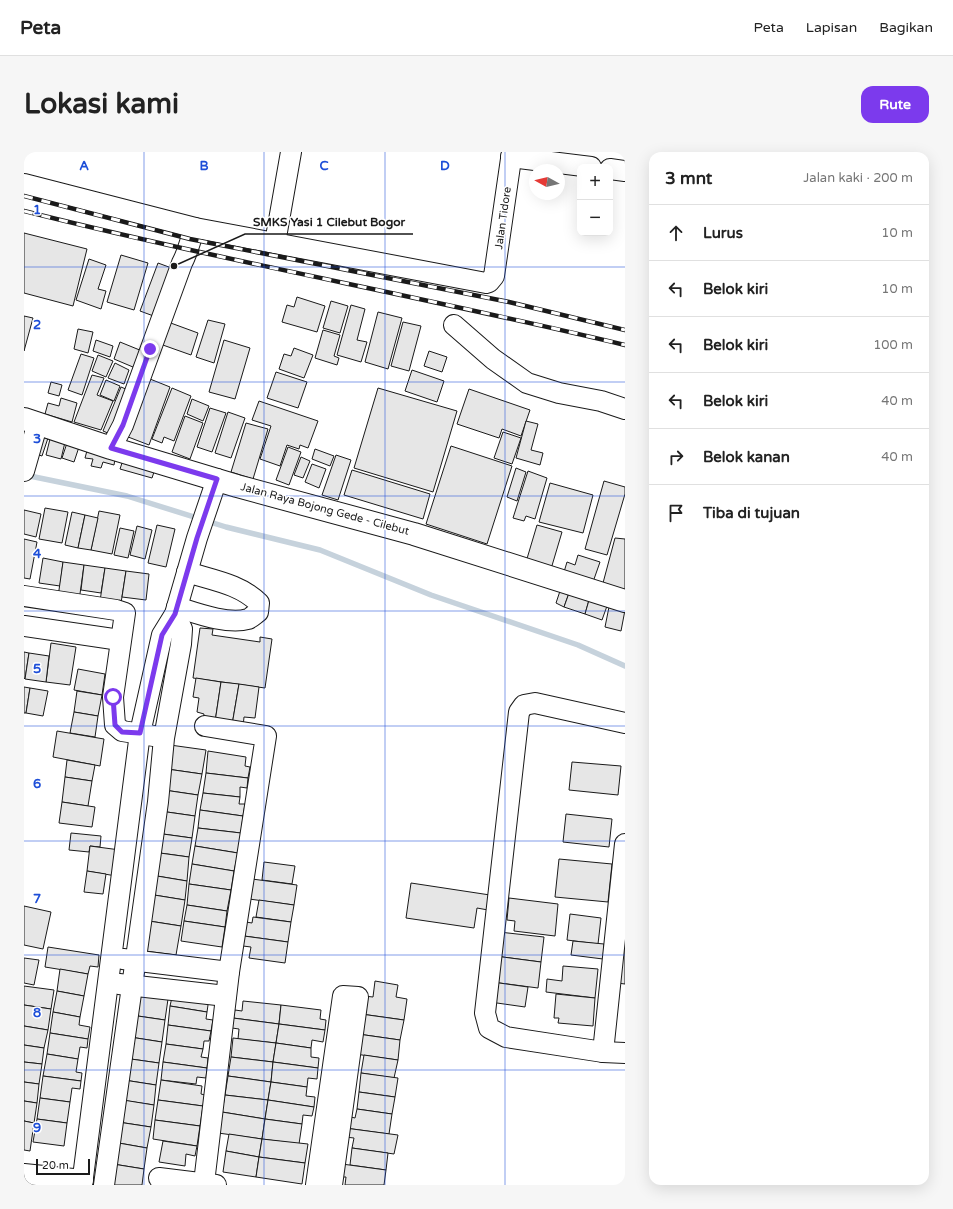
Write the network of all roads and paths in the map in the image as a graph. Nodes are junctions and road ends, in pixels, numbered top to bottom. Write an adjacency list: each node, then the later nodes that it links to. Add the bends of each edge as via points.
1 (291, 152): 8 (street)
2 (512, 154): 3 (street); 8 (street, Jalan Tidore, via 494,276 490,282 476,282)
3 (577, 165)
4 (613, 170): 5 (street)
5 (625, 171)
6 (24, 184): 7 (street)
7 (195, 228): 8 (street); 12 (street, via 123,425)
8 (275, 243)
9 (454, 324): 10 (street, via 493,359 527,383)
10 (625, 409)
11 (34, 423): 12 (main road, Jalan Raya Bojong Gede - Cilebut); 13 (street, via 36,429)
12 (111, 448): 14 (main road, Jalan Raya Bojong Gede - Cilebut)
13 (24, 471)
14 (215, 484): 15 (street); 17 (main road, Jalan Raya Bojong Gede - Cilebut, via 414,534)
15 (187, 572): 18 (street); 18 (street, via 227,584 251,595 259,604 258,612 248,619 236,620)
16 (24, 596): 20 (street, via 125,613)
17 (625, 601)
18 (176, 610): 23 (street, via 162,635); 24 (street, via 182,629 181,644)
19 (24, 626): 20 (street)
20 (120, 640): 23 (street, via 113,697 115,725 122,732)
21 (625, 723): 32 (street, via 535,703 524,705 519,712 485,1014 489,1028 506,1037)
22 (206, 726): 28 (street, via 266,736)
23 (140, 733): 24 (street); 26 (street)
24 (164, 738): 27 (street, via 158,802)
25 (625, 844): 32 (street)
26 (111, 958): 27 (street); 29 (street)
27 (136, 961): 28 (street); 30 (street)
28 (229, 972): 31 (street)
29 (107, 983): 30 (street); 36 (street)
30 (132, 984): 31 (street); 38 (street)
31 (226, 996): 37 (street)
32 (603, 1052): 33 (street)
33 (625, 1053)
34 (24, 1174): 36 (street)
35 (159, 1178): 37 (street)
36 (83, 1183)
37 (210, 1184)
38 (104, 1185)
39 (316, 1185): 40 (street, via 343,996 358,997)
40 (332, 1185)

